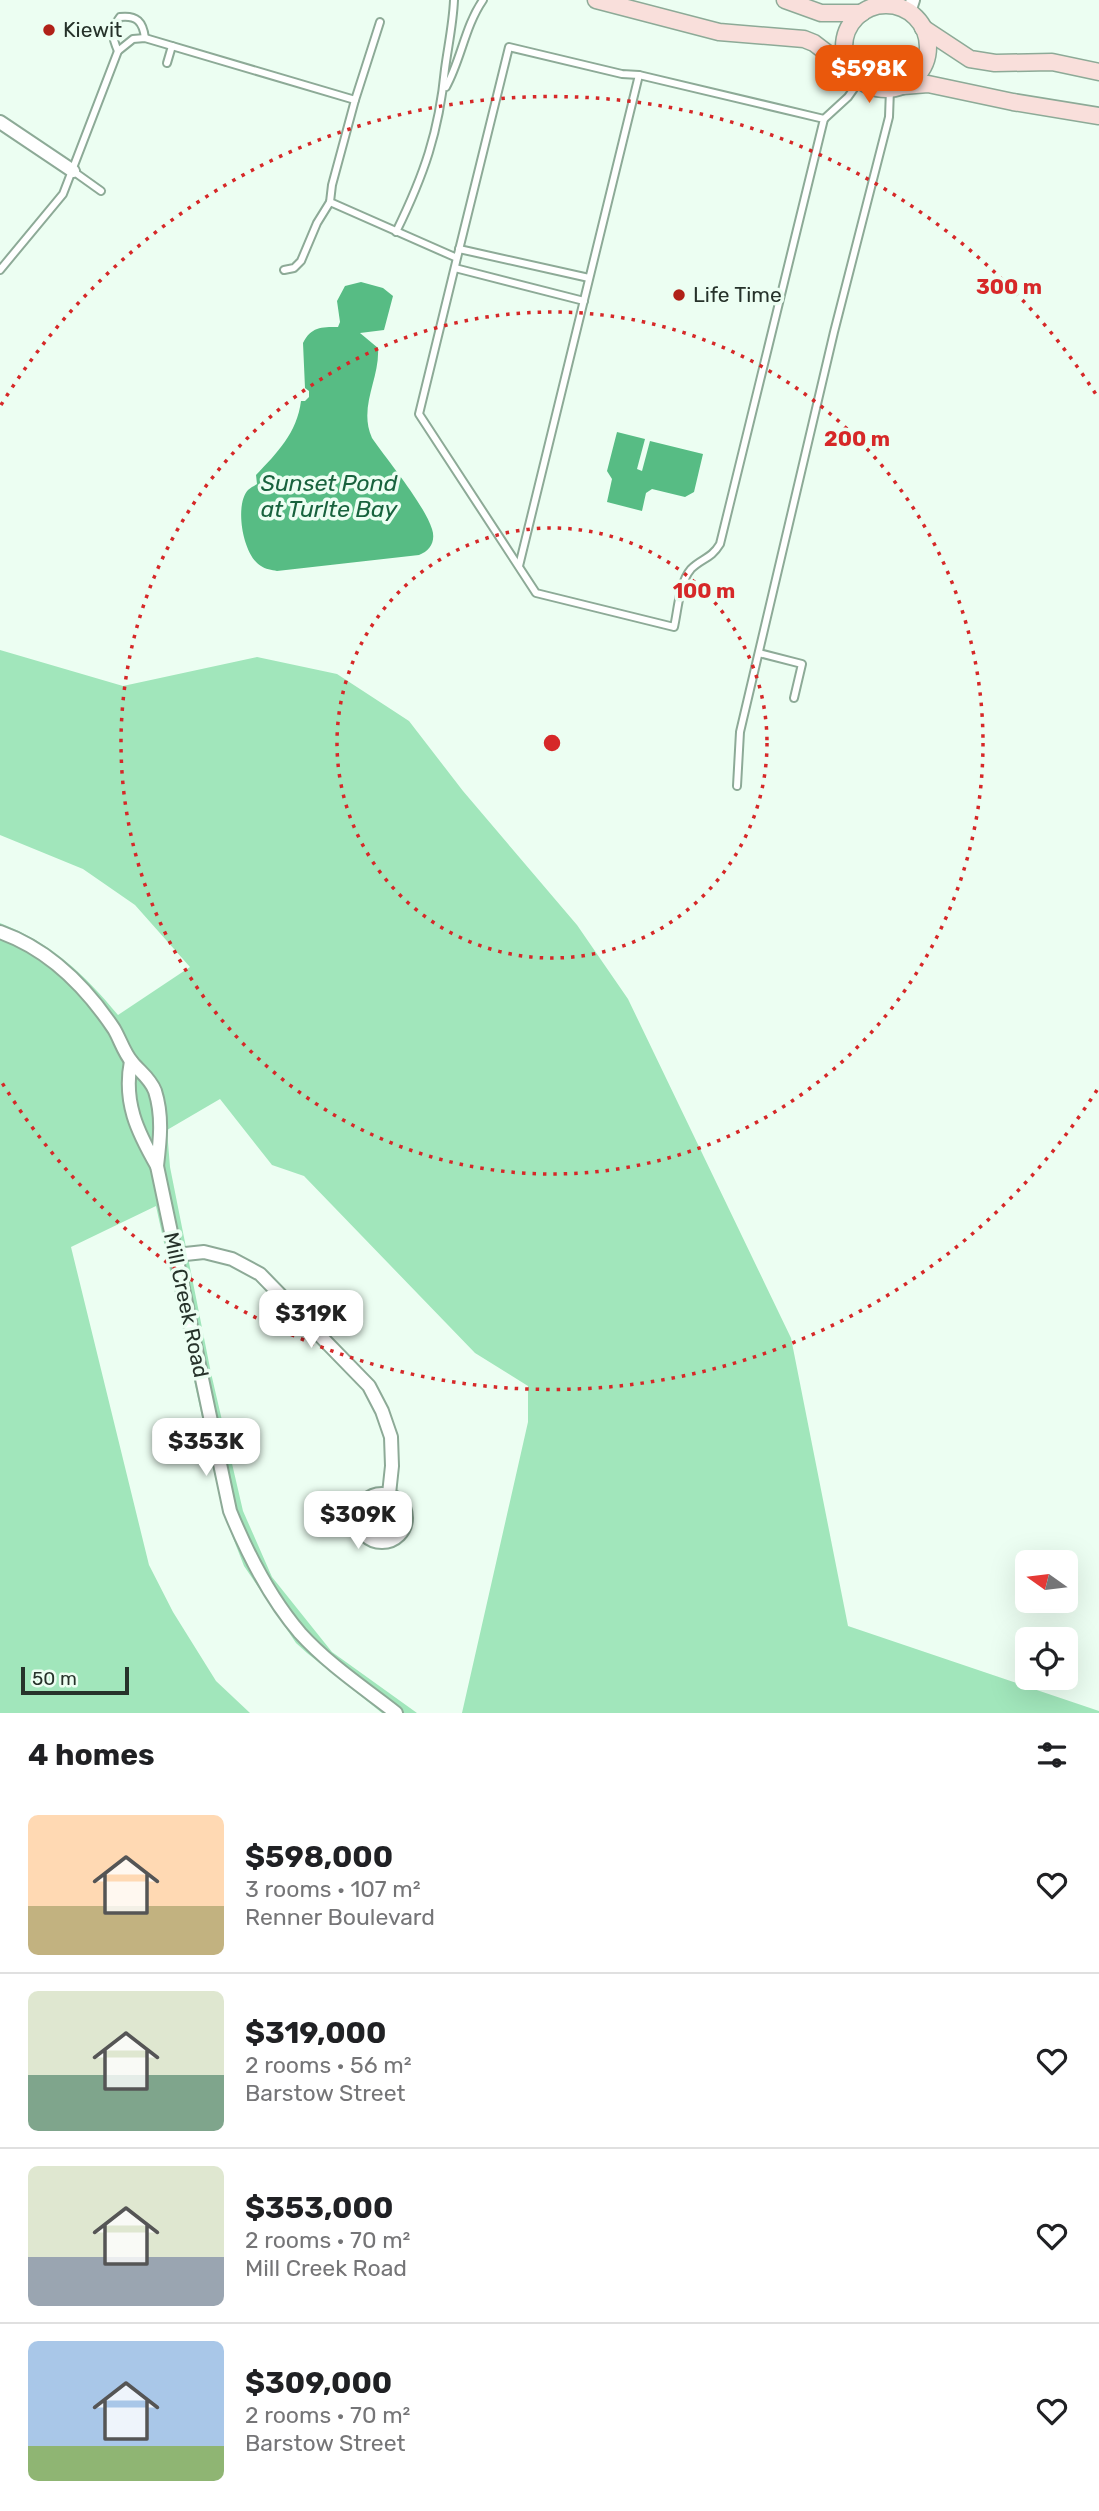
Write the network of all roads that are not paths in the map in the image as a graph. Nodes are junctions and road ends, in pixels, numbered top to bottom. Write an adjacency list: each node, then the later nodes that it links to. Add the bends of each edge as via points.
1 (454, 0): 18 (lane)
2 (483, 0): 18 (lane)
3 (596, 0): 16 (main road, via 738,36 804,39)
4 (785, 0): 7 (main road, via 821,13)
5 (883, 3): 6 (main road); 7 (main road)
6 (911, 6): 9 (main road)
7 (862, 13): 16 (main road, via 845,38 844,51)
8 (380, 22): 19 (lane)
9 (923, 28): 14 (main road, via 970,59 1052,62); 17 (main road, via 926,60 913,79)
10 (145, 38): 11 (lane); 12 (lane, via 133,39); 12 (lane, via 139,19 120,17 112,36)
11 (172, 46): 13 (lane); 19 (lane)
12 (118, 51): 23 (lane)
13 (167, 63)
14 (1099, 72)
15 (639, 75): 21 (lane); 27 (lane, via 509,47); 32 (lane)
16 (856, 76): 17 (main road, via 870,86); 21 (lane, via 848,97)
17 (895, 88): 20 (main road, via 928,84); 35 (lane)
18 (444, 89): 26 (lane, via 425,170)
19 (355, 100): 25 (lane)
20 (1099, 116)
21 (824, 119): 34 (lane, via 720,544 713,556 697,564 686,577 674,627 536,593)
22 (0, 122): 23 (street)
23 (73, 171): 24 (lane); 30 (lane, via 63,194)
24 (101, 191)
25 (330, 202): 26 (lane); 31 (lane, via 301,261)
26 (396, 232): 28 (lane)
27 (459, 249): 28 (lane); 32 (lane)
28 (457, 258): 29 (lane)
29 (455, 268): 33 (lane); 34 (lane, via 419,414)
30 (0, 270)
31 (284, 270)
32 (589, 278): 33 (lane)
33 (583, 301): 34 (lane)
34 (519, 566)
35 (759, 653): 36 (lane, via 802,664); 37 (lane, via 740,732)
36 (794, 698)
37 (737, 786)
38 (0, 932): 39 (street, Mill Creek Road, via 70,975 96,1003)
39 (131, 1061): 40 (street, Mill Creek Road, via 127,1080 136,1129); 40 (street, Mill Creek Road, via 154,1090 161,1126)
40 (157, 1166): 41 (street, Mill Creek Road)
41 (176, 1255): 42 (street, via 204,1252 232,1259 260,1274 369,1386 391,1437); 43 (street, Mill Creek Road, via 230,1511 250,1559 301,1634)
42 (389, 1494)
43 (396, 1713)

